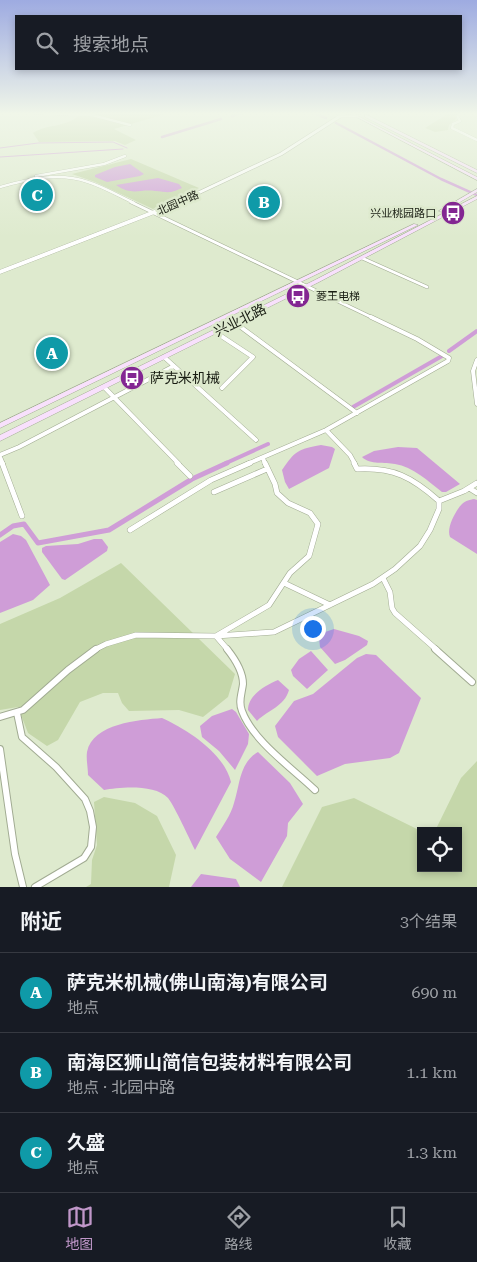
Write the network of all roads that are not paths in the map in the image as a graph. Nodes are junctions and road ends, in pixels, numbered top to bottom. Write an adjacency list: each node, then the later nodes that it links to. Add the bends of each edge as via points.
1 (279, 154): 12 (street, 北园中路)
2 (433, 154): 6 (main road)
3 (442, 154): 5 (main road)
4 (125, 156): 7 (street, via 104,164)
5 (477, 171)
6 (472, 176): 8 (main road); 9 (main road)
7 (33, 178): 10 (street); 12 (street, via 61,177 89,182)
8 (477, 179)
9 (477, 183)
10 (0, 187)
11 (476, 193): 13 (main road, 兴业北路); 15 (main road, 兴业北路)
12 (153, 213): 14 (street, 北园中路); 15 (street)
13 (362, 258): 16 (main road, 兴业北路); 17 (street)
14 (0, 271)
15 (298, 282): 16 (street); 28 (main road, 兴业北路)
16 (306, 286): 18 (main road, 兴业北路); 27 (street, via 418,339 449,358)
17 (427, 286)
18 (234, 322): 19 (main road, 兴业北路); 27 (street)
19 (215, 332): 20 (main road, 兴业北路); 24 (street, via 253,357)
20 (164, 358): 22 (street); 23 (main road, 兴业北路)
21 (477, 360): 26 (street, via 473,371)
22 (174, 366): 25 (street); 31 (street)
23 (104, 387): 25 (street); 30 (main road, 兴业北路)
24 (222, 388)
25 (114, 397): 32 (street); 35 (street)
26 (477, 404)
27 (357, 413): 29 (street)
28 (0, 426)
29 (326, 430): 33 (street); 40 (street, via 350,455 357,469 376,467 401,473)
30 (0, 438)
31 (256, 440)
32 (0, 456): 41 (street)
33 (263, 458): 34 (street); 42 (street, via 211,480)
34 (267, 469): 38 (street); 44 (street, via 277,484 277,493 288,503 310,513 318,524 309,556)
35 (190, 476)
36 (477, 483): 37 (street)
37 (469, 488): 39 (street); 40 (street)
38 (214, 492)
39 (477, 493)
40 (439, 501): 43 (street, via 430,530 420,546)
41 (22, 516)
42 (130, 530)
43 (383, 578): 45 (street); 47 (street, via 395,613)
44 (284, 583): 45 (street); 46 (street, via 269,605)
45 (330, 605): 46 (street, via 274,632)
46 (216, 636): 48 (street, via 136,635 106,644 75,664 32,704); 51 (street, via 228,648 243,679 241,711 254,732)
47 (472, 682)
48 (17, 713): 49 (street); 53 (street, via 22,737 85,799 93,827 91,847 84,858)
49 (0, 717)
50 (0, 749): 52 (street)
51 (315, 790)
52 (23, 887)
53 (35, 887)

